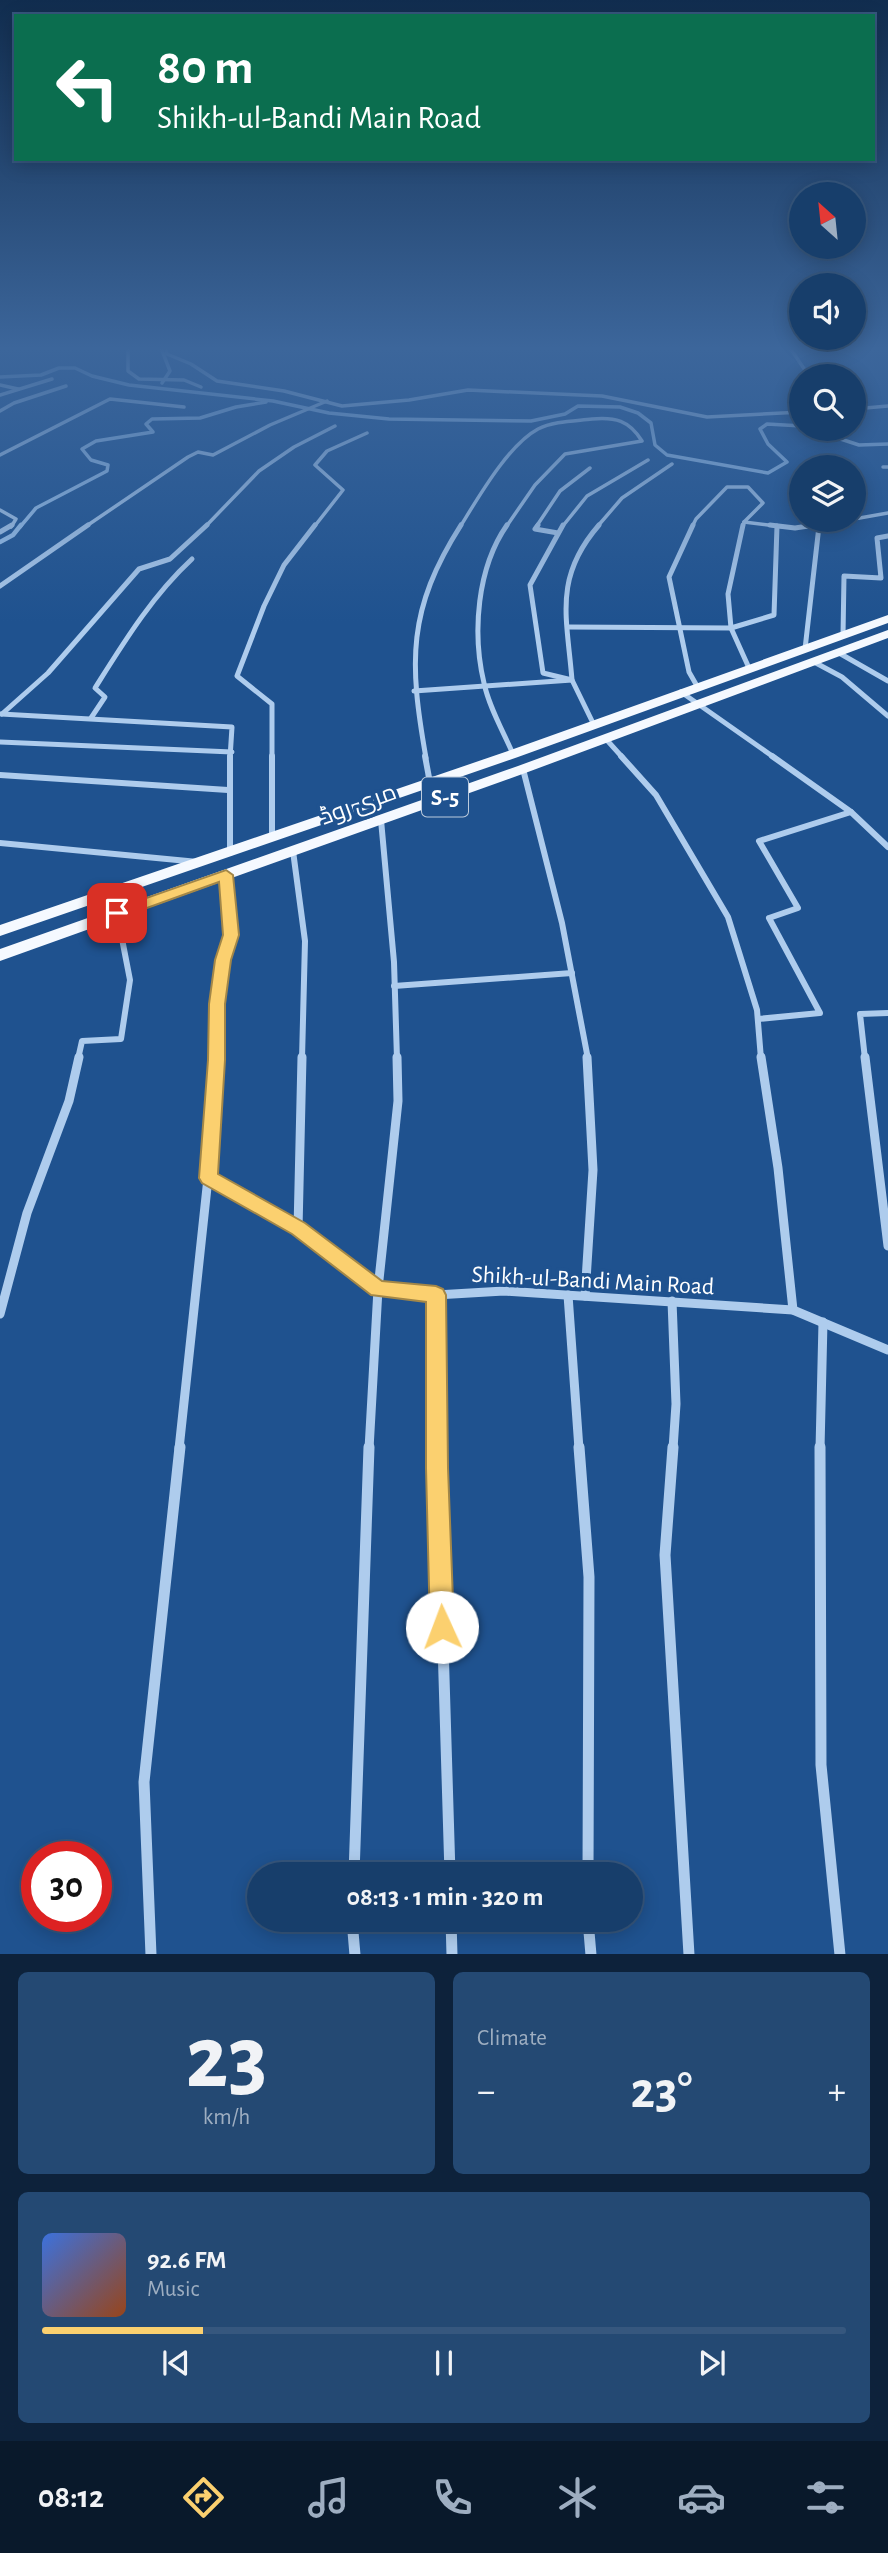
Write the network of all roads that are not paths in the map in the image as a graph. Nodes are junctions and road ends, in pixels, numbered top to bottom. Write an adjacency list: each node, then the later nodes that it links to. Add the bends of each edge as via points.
1 (31, 439): 7 (street)
2 (243, 439): 24 (street, via 213,455 198,452 188,457)
3 (309, 439): 40 (street, via 259,471 170,559 139,569 48,673)
4 (352, 439): 54 (street, via 327,451 315,465 343,490 285,565 237,676 272,704)
5 (527, 439): 37 (street, via 497,470 425,590 413,649)
6 (641, 439): 35 (street, via 565,454 535,485 496,541 479,602 478,647)
7 (0, 455)
8 (648, 460): 21 (street, via 587,495)
9 (672, 464): 25 (street, via 622,498 575,559 565,591)
10 (590, 468): 21 (street, via 561,491 535,529)
11 (0, 510): 19 (street, via 16,519)
12 (888, 513): 13 (street)
13 (878, 514): 14 (street); 15 (street)
14 (866, 516)
15 (888, 520)
16 (744, 522): 17 (street); 26 (street, via 728,594); 27 (street, via 763,503 748,488 727,487 696,519 669,578)
17 (777, 526): 18 (street); 26 (street, via 774,615)
18 (789, 526)
19 (0, 532)
20 (819, 532): 31 (street)
21 (558, 533): 33 (street, via 530,585 543,673)
22 (888, 536): 29 (street, via 877,538 881,578 844,576)
23 (192, 559): 42 (street, via 178,570 117,653 95,688 105,697)
24 (0, 586)
25 (568, 627): 27 (street); 33 (street)
26 (731, 628): 27 (street); 32 (street)
27 (680, 629): 36 (street, via 689,672)
28 (888, 630): 29 (main road, مری روڈ / S-5); 30 (main road, مری روڈ / S-5)
29 (843, 635): 31 (main road, مری روڈ / S-5)
30 (839, 653): 31 (main road, مری روڈ / S-5); 34 (street)
31 (810, 655): 32 (main road, مری روڈ / S-5); 39 (main road, مری روڈ / S-5); 41 (street)
32 (748, 668): 36 (main road, مری روڈ / S-5)
33 (572, 680): 35 (street); 43 (street)
34 (888, 681)
35 (484, 685): 37 (street); 47 (street)
36 (697, 686): 38 (main road, مری روڈ / S-5)
37 (414, 691): 50 (street)
38 (681, 692): 39 (street); 43 (main road, مری روڈ / S-5)
39 (699, 705): 44 (main road, مری روڈ / S-5); 52 (street)
40 (1, 714): 42 (street)
41 (888, 716)
42 (91, 718): 46 (street, via 232,727)
43 (593, 723): 47 (main road, مری روڈ / S-5)
44 (605, 738): 48 (main road, مری روڈ / S-5); 67 (street, via 656,795 728,917)
45 (0, 742): 46 (street)
46 (232, 752): 51 (street)
47 (513, 754): 50 (main road, مری روڈ / S-5)
48 (523, 769): 53 (main road, مری روڈ / S-5); 64 (street)
49 (0, 775): 51 (street)
50 (430, 783): 54 (main road, مری روڈ / S-5)
51 (228, 790): 58 (street)
52 (851, 811): 56 (street); 67 (street, via 759,841 799,908 769,918 820,1013)
53 (381, 820): 57 (main road, مری روڈ / S-5); 65 (street)
54 (272, 838): 58 (main road, مری روڈ / S-5)
55 (0, 843): 59 (street)
56 (888, 847)
57 (293, 852): 60 (main road, مری روڈ / S-5); 69 (street, via 305,941)
58 (230, 853): 59 (main road, مری روڈ / S-5)
59 (202, 862): 62 (main road, مری روڈ / S-5)
60 (226, 875): 61 (main road, مری روڈ / S-5); 68 (street, via 231,935 217,1004)
61 (117, 913): 63 (main road, مری روڈ / S-5); 77 (street, via 130,980 121,1039 82,1041 69,1101 27,1213)
62 (0, 931)
63 (0, 955)
64 (572, 973): 65 (street); 74 (street, via 587,1046 593,1170)
65 (394, 986): 71 (street, via 398,1101)
66 (888, 1013): 70 (street, via 860,1014)
67 (758, 1019): 76 (street)
68 (208, 1178): 69 (street); 86 (street, via 144,1782)
69 (298, 1229): 71 (street)
70 (888, 1246)
71 (378, 1289): 72 (street, Shikh-ul-Bandi Main Road); 80 (street)
72 (436, 1295): 73 (street, Shikh-ul-Bandi Main Road, via 504,1291); 81 (street)
73 (568, 1295): 74 (street, Shikh-ul-Bandi Main Road); 82 (street, via 589,1577)
74 (585, 1296): 75 (street, Shikh-ul-Bandi Main Road)
75 (672, 1301): 76 (street, Shikh-ul-Bandi Main Road); 90 (street, via 676,1404 664,1555)
76 (793, 1310): 78 (street, Shikh-ul-Bandi Main Road)
77 (0, 1314)
78 (823, 1322): 79 (street, Shikh-ul-Bandi Main Road); 91 (street, via 818,1519 821,1765)
79 (888, 1350)
80 (354, 1862)
81 (450, 1862)
82 (588, 1862)
83 (353, 1932): 87 (street)
84 (451, 1932): 88 (street)
85 (589, 1932): 89 (street)
86 (151, 1954)
87 (355, 1954)
88 (452, 1954)
89 (591, 1954)
90 (689, 1954)
91 (841, 1954)

